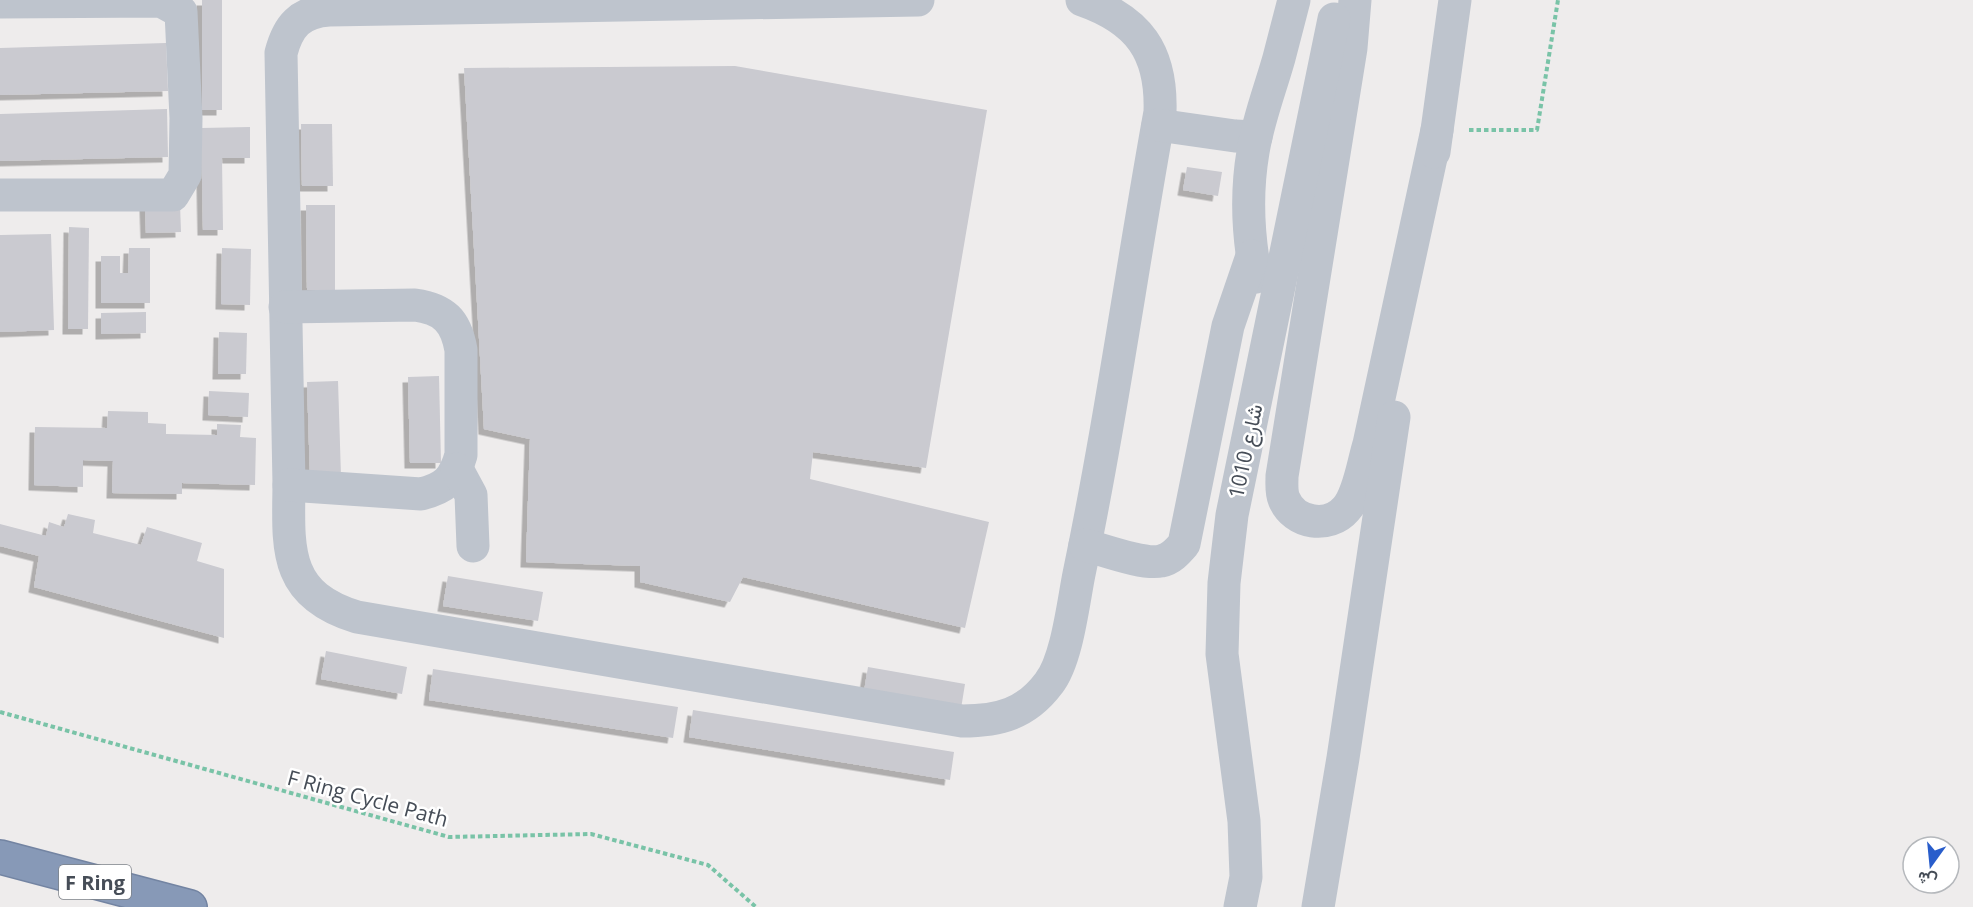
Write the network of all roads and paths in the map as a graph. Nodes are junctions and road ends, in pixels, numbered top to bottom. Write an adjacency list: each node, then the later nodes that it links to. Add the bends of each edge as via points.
1 (918, 0): 9 (street, via 317,11)
2 (1082, 0): 10 (street, via 1126,21 1143,40 1161,87)
3 (1294, 0): 12 (street)
4 (1338, 0): 16 (street, شارع 1010)
5 (1355, 0): 11 (street, via 1351,48 1282,476 1284,500 1300,517 1311,521 1334,519 1344,512 1355,492 1369,444)
6 (1455, 0): 11 (street)
7 (1558, 0): 11 (path, via 1537,130)
8 (0, 2): 13 (street, via 161,1 181,12 186,118 185,175 173,195)
9 (296, 5): 15 (street, via 296,22 281,53)
10 (1158, 125): 12 (street); 19 (street)
11 (1437, 130): 26 (street)
12 (1256, 137): 14 (street, via 1250,184)
13 (0, 195)
14 (1252, 256): 16 (street); 19 (street, via 1228,326 1184,544 1175,555 1150,563)
15 (285, 307): 17 (street, via 415,305 442,314 452,324 461,350); 18 (street)
16 (1270, 333): 25 (street, شارع 1010, via 1232,515 1224,583 1222,654 1244,821 1246,878)
17 (457, 469): 18 (street, via 448,482 421,494); 20 (street, via 471,495)
18 (289, 485): 19 (street, via 288,536 297,573 322,602 339,611 962,722 1010,715 1033,701 1051,682 1062,658)
19 (1085, 545)
20 (473, 546)
21 (0, 712): 24 (path, F Ring Cycle Path, via 449,837 591,834 708,866)
22 (0, 857): 23 (highway, F Ring)
23 (190, 907)
24 (756, 907)
25 (1240, 907)
26 (1318, 907)

